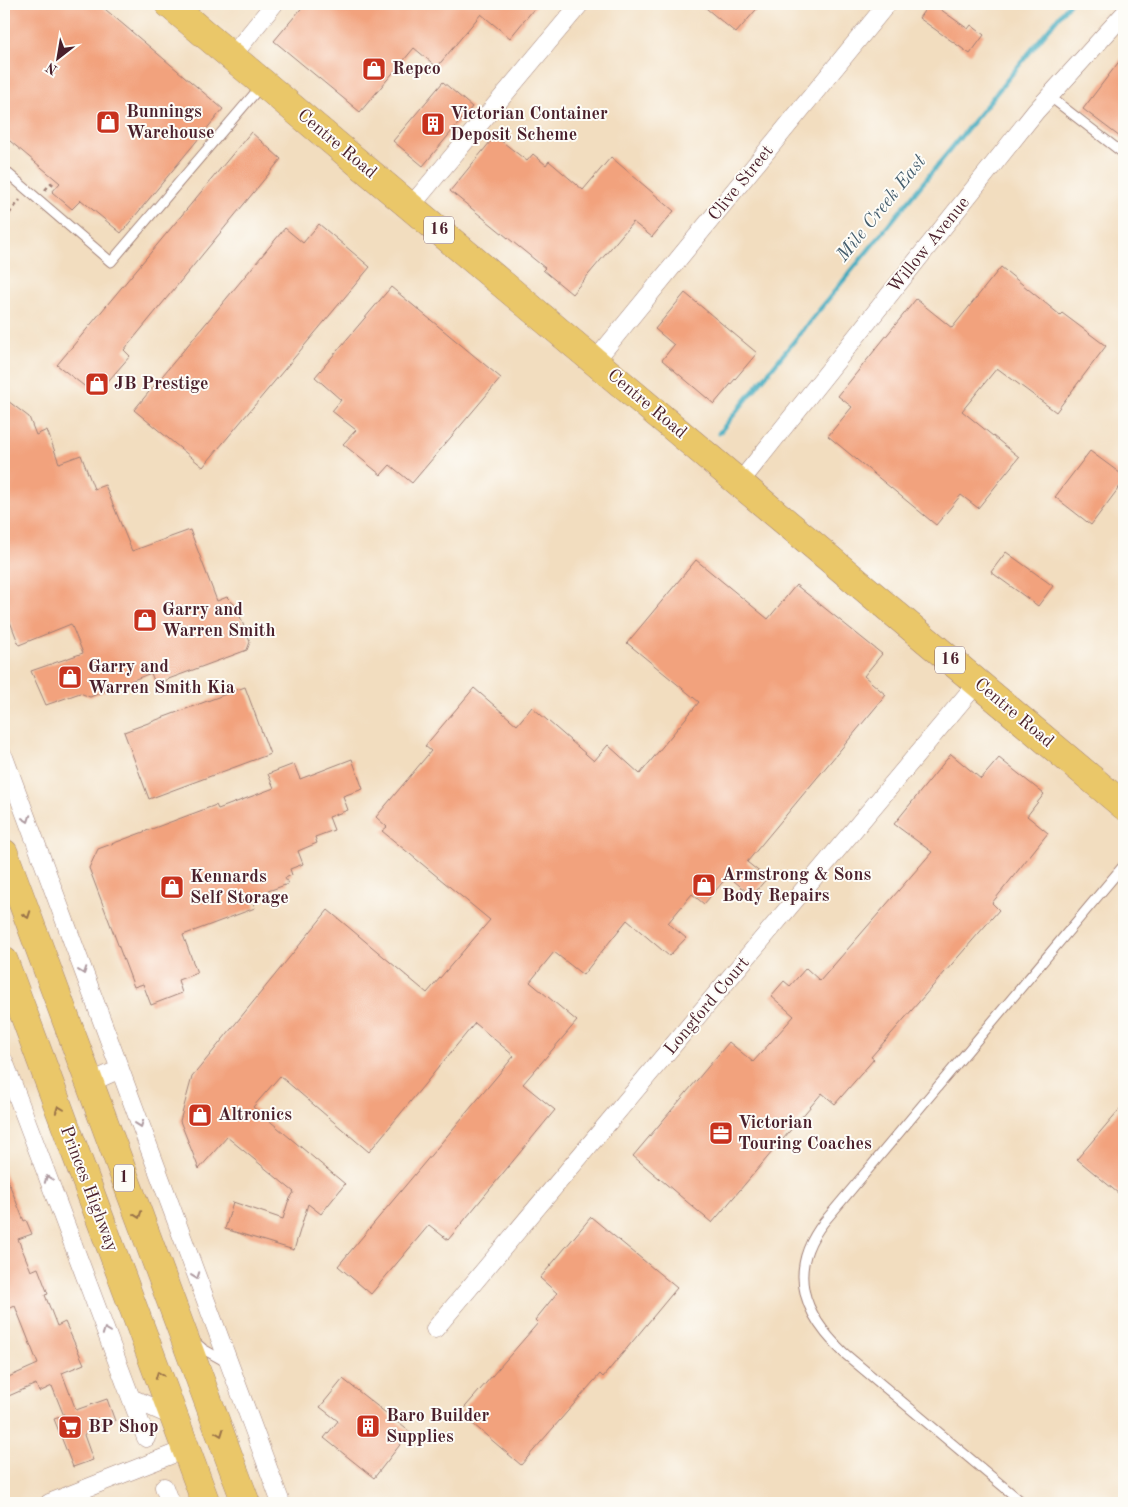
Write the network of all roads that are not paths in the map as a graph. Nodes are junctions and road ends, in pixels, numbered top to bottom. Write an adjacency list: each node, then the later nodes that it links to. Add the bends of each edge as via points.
1 (169, 4): 6 (main road, Centre Road / 16)
2 (274, 4): 6 (street)
3 (580, 4): 11 (street)
4 (878, 7): 12 (street, Clive Street)
5 (1124, 14): 8 (street, Willow Avenue)
6 (232, 56): 7 (main road, Centre Road / 16)
7 (264, 82): 10 (lane, via 111,262); 11 (main road, Centre Road / 16)
8 (1049, 96): 9 (lane); 13 (street, Willow Avenue)
9 (1124, 154)
10 (4, 170)
11 (411, 206): 12 (main road, Centre Road / 16)
12 (595, 361): 13 (main road, Centre Road / 16)
13 (740, 482): 14 (main road, Centre Road / 16)
14 (977, 683): 16 (main road, Centre Road / 16); 24 (street, Longford Court)
15 (5, 763): 21 (street, one-way to 21)
16 (1124, 806)
17 (4, 853): 22 (main road, Princes Highway / 1, one-way to 22)
18 (1124, 865): 36 (lane, via 824,1222 804,1264 809,1310 821,1330 844,1353)
19 (4, 961): 29 (main road, Princes Highway / 1, one-way to 19)
20 (4, 1061): 27 (street, Princes Highway, one-way to 20)
21 (120, 1069): 22 (street); 25 (street, one-way to 25)
22 (89, 1083): 23 (main road, Princes Highway / 1, one-way to 23)
23 (179, 1325): 25 (lane, via 203,1349); 28 (main road, Princes Highway / 1)
24 (436, 1328)
25 (228, 1363): 26 (street)
26 (240, 1394): 28 (street); 35 (street)
27 (131, 1398): 29 (street); 30 (street, Princes Highway)
28 (210, 1406): 29 (main road); 34 (main road, Princes Highway / 1, one-way to 34)
29 (175, 1418): 31 (main road, Princes Highway / 1)
30 (146, 1438)
31 (186, 1449): 32 (main road, Princes Highway / 1); 33 (street)
32 (201, 1499)
33 (49, 1503)
34 (246, 1503)
35 (281, 1503)
36 (1023, 1503)

